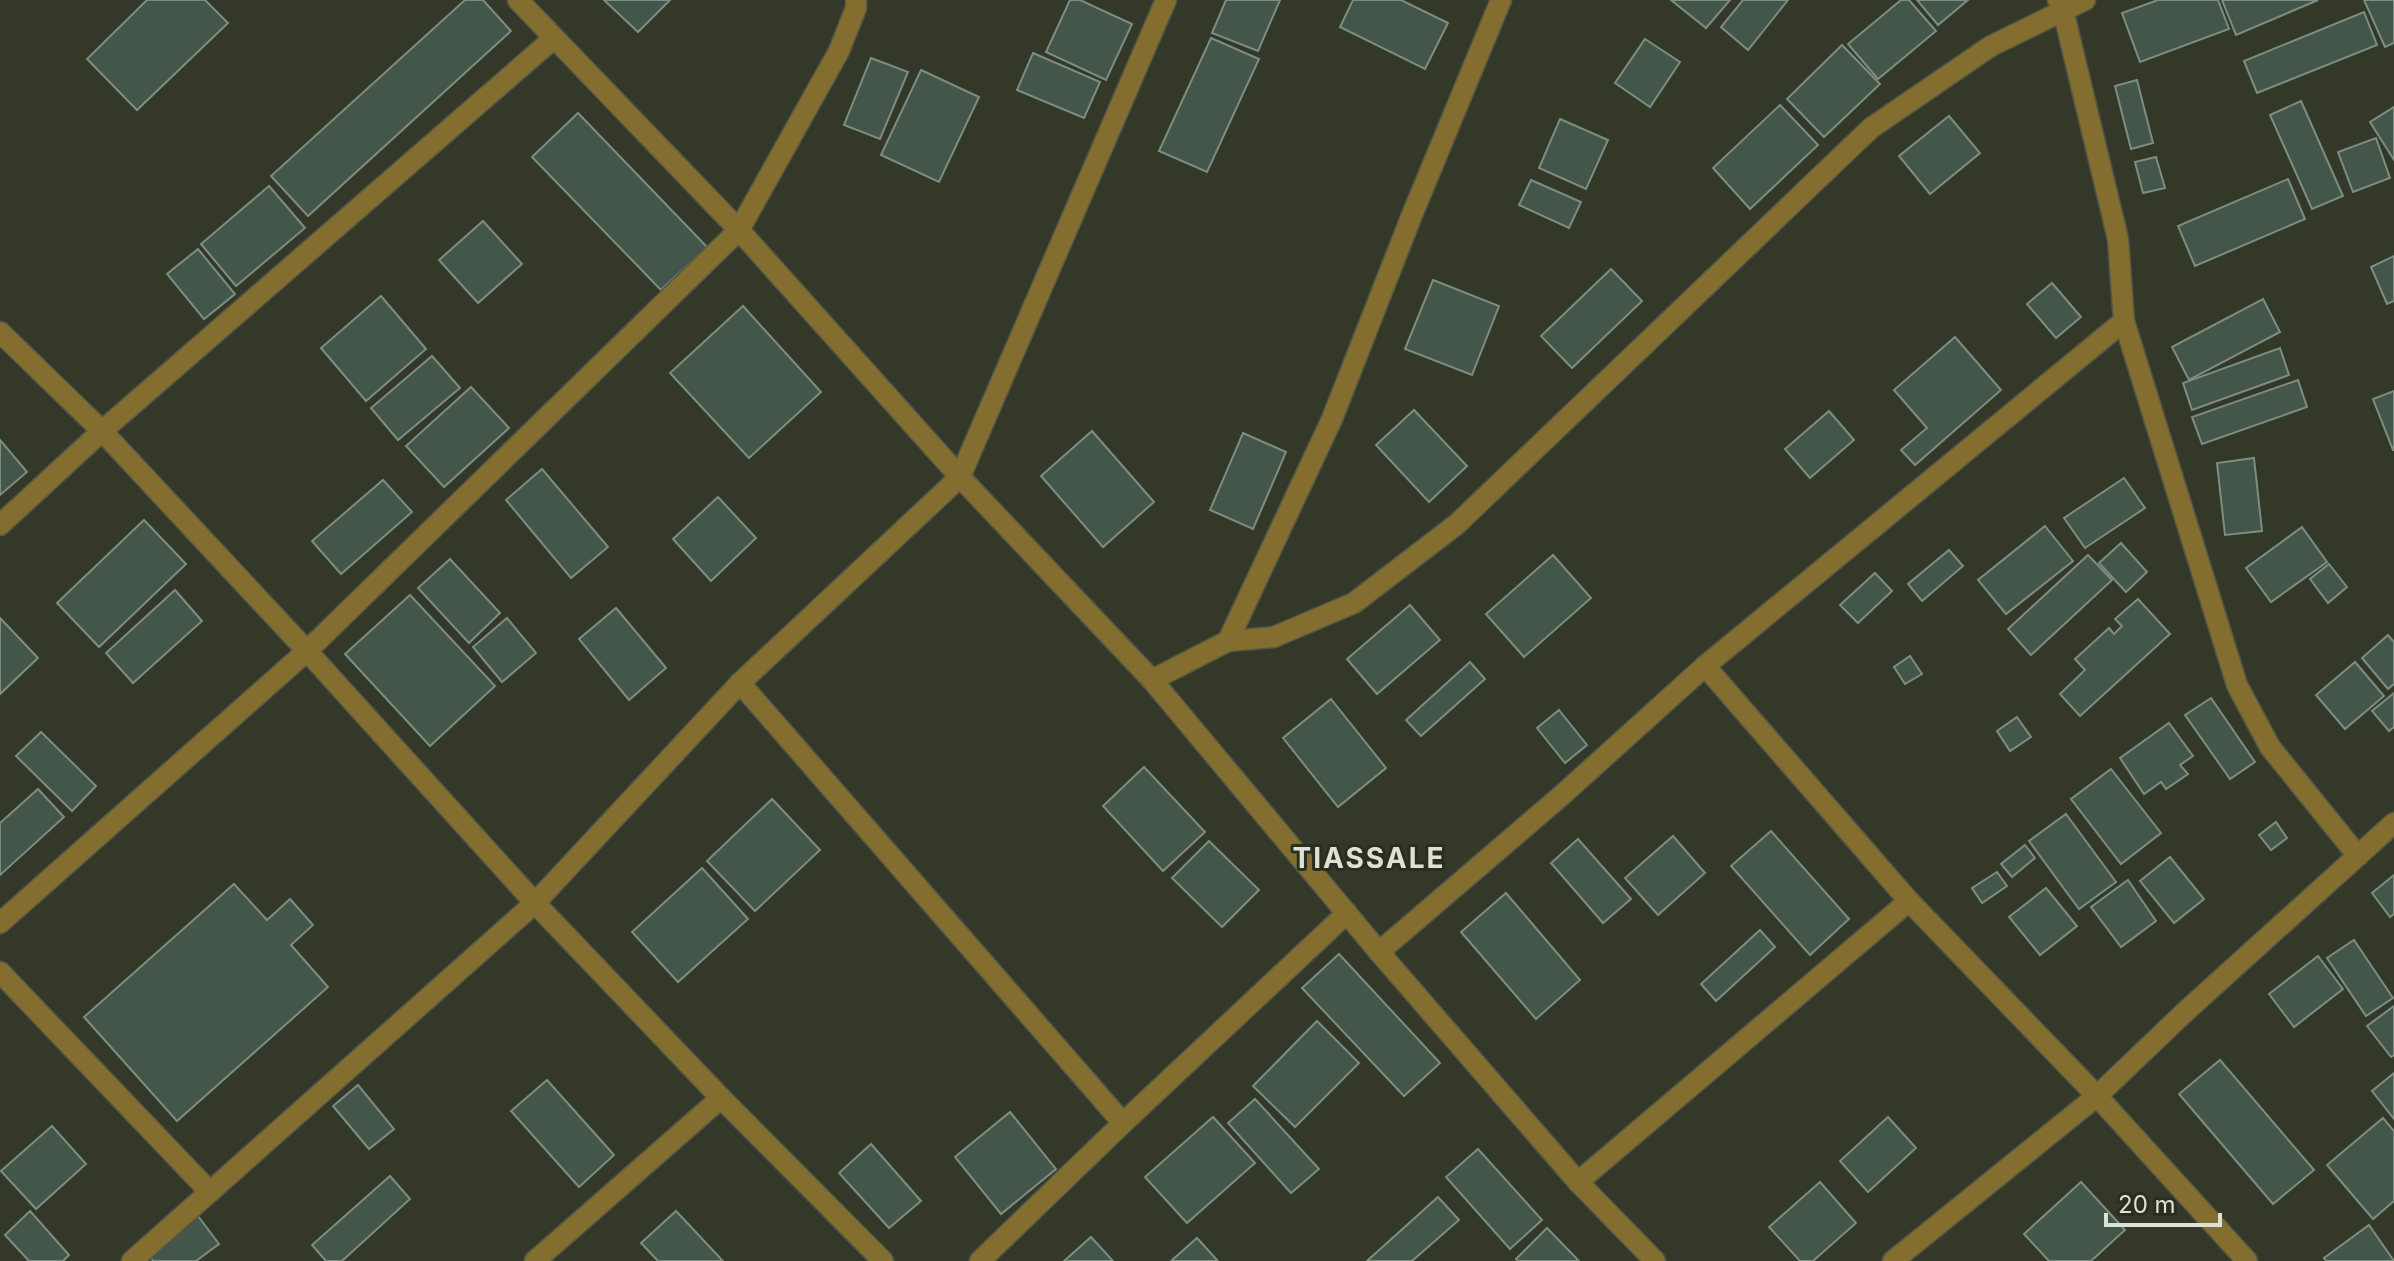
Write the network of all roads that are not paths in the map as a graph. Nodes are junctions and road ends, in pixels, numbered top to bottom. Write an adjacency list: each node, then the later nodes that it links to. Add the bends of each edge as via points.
1 (518, 0): 7 (street)
2 (856, 0): 8 (street, via 839,51)
3 (1166, 0): 12 (street)
4 (1501, 0): 14 (street, via 1332,419)
5 (2085, 0): 6 (street)
6 (2060, 5): 9 (street, via 2118,239); 14 (street, via 1871,128 1457,524 1404,567 1354,603 1327,615 1274,637)
7 (553, 39): 8 (street); 11 (street)
8 (739, 230): 12 (street); 15 (street)
9 (2124, 321): 16 (street); 20 (street, via 2237,685 2270,747)
10 (0, 332): 11 (street)
11 (102, 431): 13 (street); 15 (street)
12 (960, 477): 17 (street); 18 (street)
13 (0, 525)
14 (1228, 641): 17 (street)
15 (307, 651): 22 (street); 24 (street)
16 (1705, 666): 21 (street); 25 (street)
17 (1152, 680): 23 (street)
18 (740, 683): 22 (street); 29 (street)
19 (2394, 823): 20 (street)
20 (2358, 856): 27 (street)
21 (1909, 901): 27 (street); 30 (street)
22 (535, 903): 28 (street); 31 (street)
23 (1347, 913): 25 (street); 29 (street)
24 (0, 923)
25 (1379, 952): 30 (street)
26 (0, 972): 31 (street)
27 (2097, 1096): 37 (street); 38 (street)
28 (721, 1098): 33 (street); 34 (street)
29 (1123, 1123): 35 (street)
30 (1578, 1182): 36 (street)
31 (210, 1192): 32 (street)
32 (132, 1261)
33 (535, 1261)
34 (883, 1261)
35 (980, 1261)
36 (1655, 1261)
37 (1893, 1261)
38 (2247, 1261)

